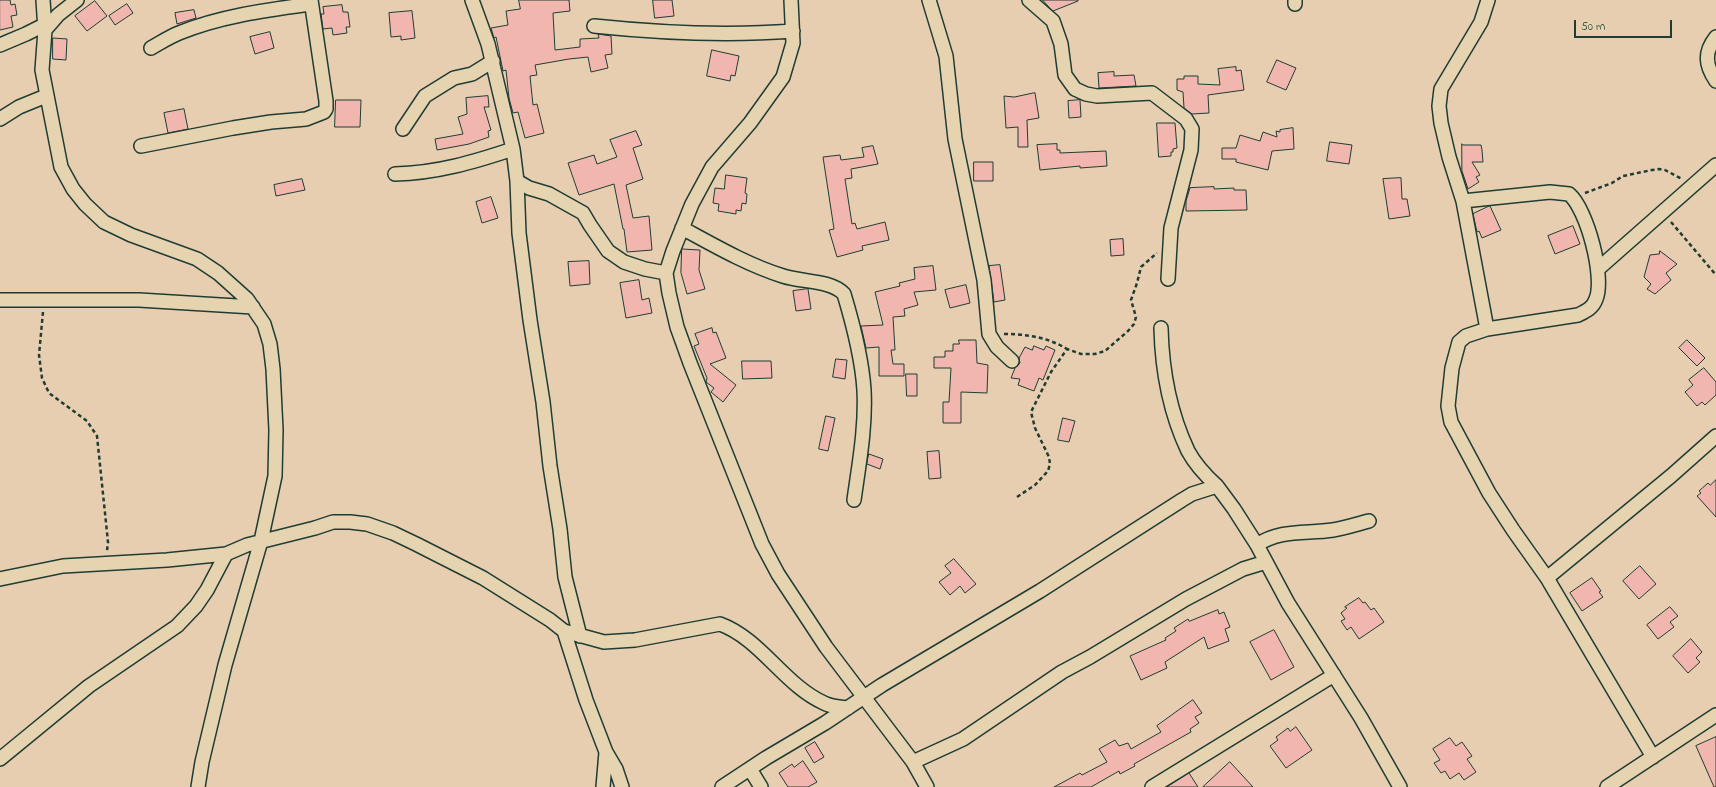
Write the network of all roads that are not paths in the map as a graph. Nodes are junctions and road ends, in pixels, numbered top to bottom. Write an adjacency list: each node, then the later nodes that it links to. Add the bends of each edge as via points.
1 (43, 0): 10 (street)
2 (77, 0): 10 (street)
3 (472, 0): 15 (street)
4 (791, 0): 11 (street)
5 (929, 0): 34 (street, via 946,56 955,140 984,280 989,334 997,347)
6 (1029, 0): 29 (street, via 1053,20 1061,44 1065,75 1075,89 1097,96 1152,93 1186,119 1192,129 1192,140 1171,228)
7 (1488, 0): 25 (street, via 1480,22 1441,89 1441,123)
8 (311, 2): 14 (street, via 268,9 203,25 178,33); 20 (street, via 326,101 324,112 306,119 248,125)
9 (594, 26): 11 (street, via 647,32 749,35)
10 (44, 27): 13 (street); 17 (street, via 42,70)
11 (793, 31): 26 (street, via 793,43 783,77 750,123 712,167)
12 (1716, 37): 16 (street, via 1709,46 1707,55)
13 (0, 45)
14 (151, 48)
15 (493, 60): 19 (street, via 472,74 454,78 425,96); 21 (street)
16 (1716, 81)
17 (46, 96): 18 (street, via 19,107); 31 (street, via 61,167 85,204 104,222 131,235 197,259 218,273)
18 (0, 119)
19 (402, 129)
20 (141, 146)
21 (513, 149): 23 (street, via 420,174); 24 (street)
22 (1716, 165): 27 (street)
23 (395, 174)
24 (517, 181): 28 (street, via 549,194 584,213 608,251 624,262); 46 (street, via 520,240 565,577)
25 (1463, 201): 27 (street, via 1550,192 1569,194 1580,207); 33 (street)
26 (682, 228): 28 (street); 37 (street, via 768,271 805,282 827,284 839,288 844,294 864,390 863,430)
27 (1598, 269): 33 (street, via 1599,286 1590,309 1578,315)
28 (666, 273): 48 (street, via 677,327 762,544 801,610)
29 (1168, 279)
30 (0, 300): 31 (street, via 139,300)
31 (253, 307): 39 (street, via 264,324 270,344 276,430 275,476)
32 (1161, 328): 36 (street, via 1166,382 1180,431 1188,452)
33 (1487, 329): 43 (street, via 1466,336 1459,342 1449,392 1451,422 1489,493)
34 (1012, 361)
35 (1716, 436): 43 (street)
36 (1217, 486): 40 (street); 48 (street, via 1182,500 1040,591)
37 (854, 500)
38 (1369, 521): 40 (street, via 1333,530 1285,534 1268,538)
39 (261, 541): 41 (street); 45 (street, via 333,522 367,524 410,541 483,578 550,620); 56 (street, via 225,665)
40 (1256, 545): 42 (street)
41 (226, 554): 44 (street, via 62,566); 53 (street, via 207,590 177,626 89,686)
42 (1266, 562): 47 (street, via 1288,603); 54 (street, via 1243,569 1186,599 1090,658 1062,672 963,738)
43 (1547, 578): 52 (street)
44 (0, 579)
45 (564, 632): 46 (street); 51 (street)
46 (580, 636): 49 (street, via 604,642 635,640 720,624 755,647 806,693 825,704)
47 (1334, 675): 62 (street); 63 (street)
48 (864, 697): 49 (street); 54 (street)
49 (848, 708): 55 (street)
50 (1716, 715): 52 (street)
51 (606, 752): 57 (street); 58 (street, via 616,769)
52 (1652, 757): 64 (street)
53 (0, 759)
54 (913, 762): 61 (street)
55 (750, 769): 59 (street); 60 (street)
56 (198, 787)
57 (604, 787)
58 (622, 787)
59 (722, 787)
60 (761, 787)
61 (927, 787)
62 (1152, 787)
63 (1400, 787)
64 (1607, 787)

